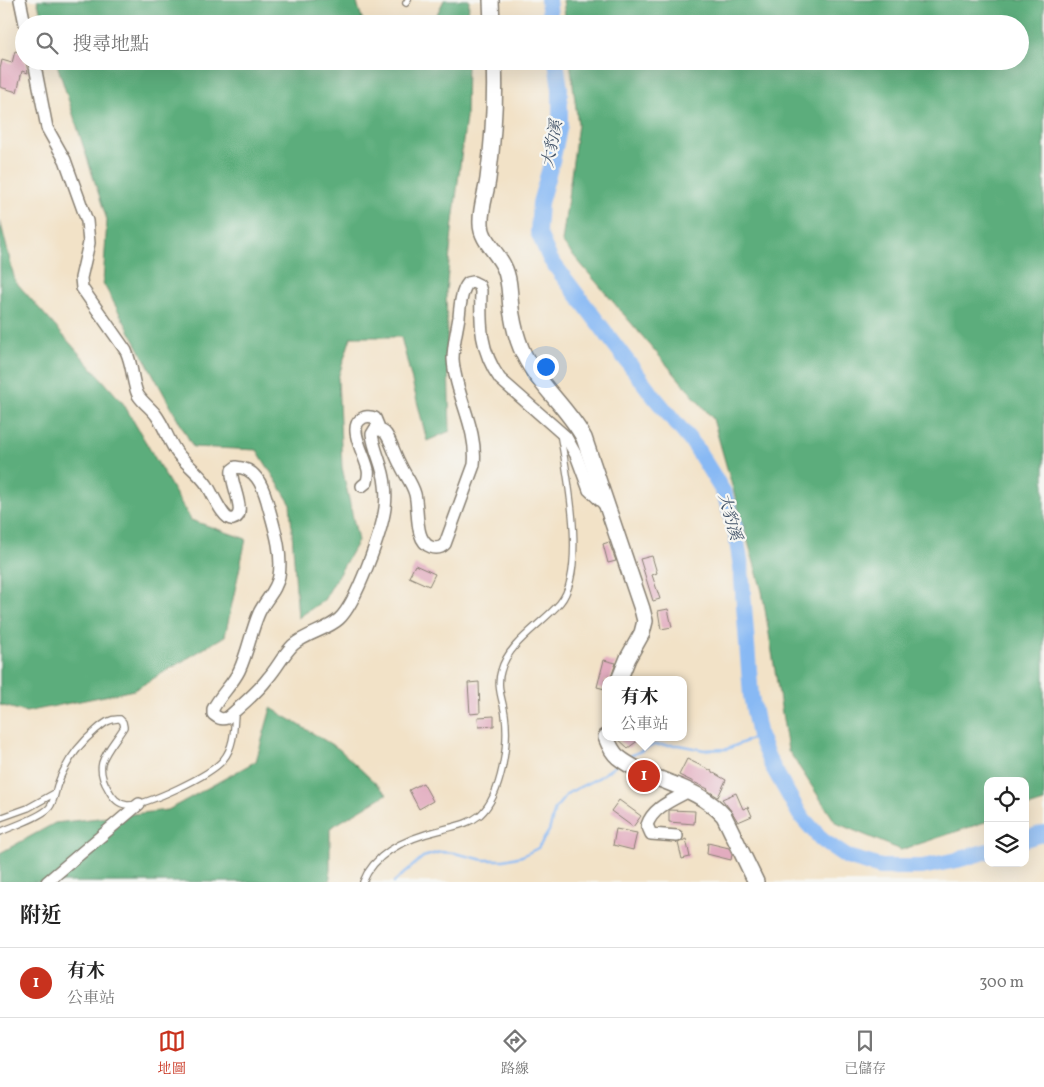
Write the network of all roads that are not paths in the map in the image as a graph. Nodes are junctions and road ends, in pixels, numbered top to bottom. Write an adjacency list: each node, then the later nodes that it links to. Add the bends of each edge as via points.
1 (20, 0): 3 (street)
2 (490, 0): 4 (street)
3 (23, 15)
4 (491, 15)
5 (36, 70): 12 (street, via 47,128 65,160 87,222 89,244 81,278 82,288 126,351 137,392 162,423 178,454 208,487 224,516 234,519 240,509 230,476 236,467 251,471 264,492 279,552 279,578 260,610 239,670 213,709 213,714 222,719)
6 (494, 70): 10 (street, via 491,150 481,230 504,266 512,316 522,350 542,384 581,432)
7 (380, 430): 8 (street, via 386,434 412,484 421,538 425,544 441,548 474,466 473,438 453,359 465,287 473,282 481,291 481,332 494,372); 9 (street, via 375,418 370,416 357,422 355,428 368,469 367,482); 12 (street, via 372,434 383,470 385,507 378,536 348,608 336,622 293,646 268,678)
8 (560, 431): 10 (street, via 570,442 589,490); 21 (lane, via 570,487 571,581 559,604 526,634 501,669 498,681 506,731 496,790 480,815 464,824 411,839 387,852 371,867)
9 (362, 486)
10 (605, 505): 11 (street, via 645,621)
11 (620, 676)
12 (235, 711): 16 (lane, via 230,747 223,760 211,771)
13 (608, 741): 14 (street, via 618,757)
14 (689, 791): 19 (street, via 658,809 647,825 651,834); 22 (street, via 712,804 724,816)
15 (55, 793): 16 (lane, via 75,749 114,718 120,719 124,727 102,764 102,775 116,801 126,805); 17 (lane); 18 (lane, via 52,804 41,814)
16 (139, 804): 20 (street)
17 (0, 818)
18 (0, 832)
19 (677, 836)
20 (47, 882)
21 (363, 882)
22 (756, 882)

